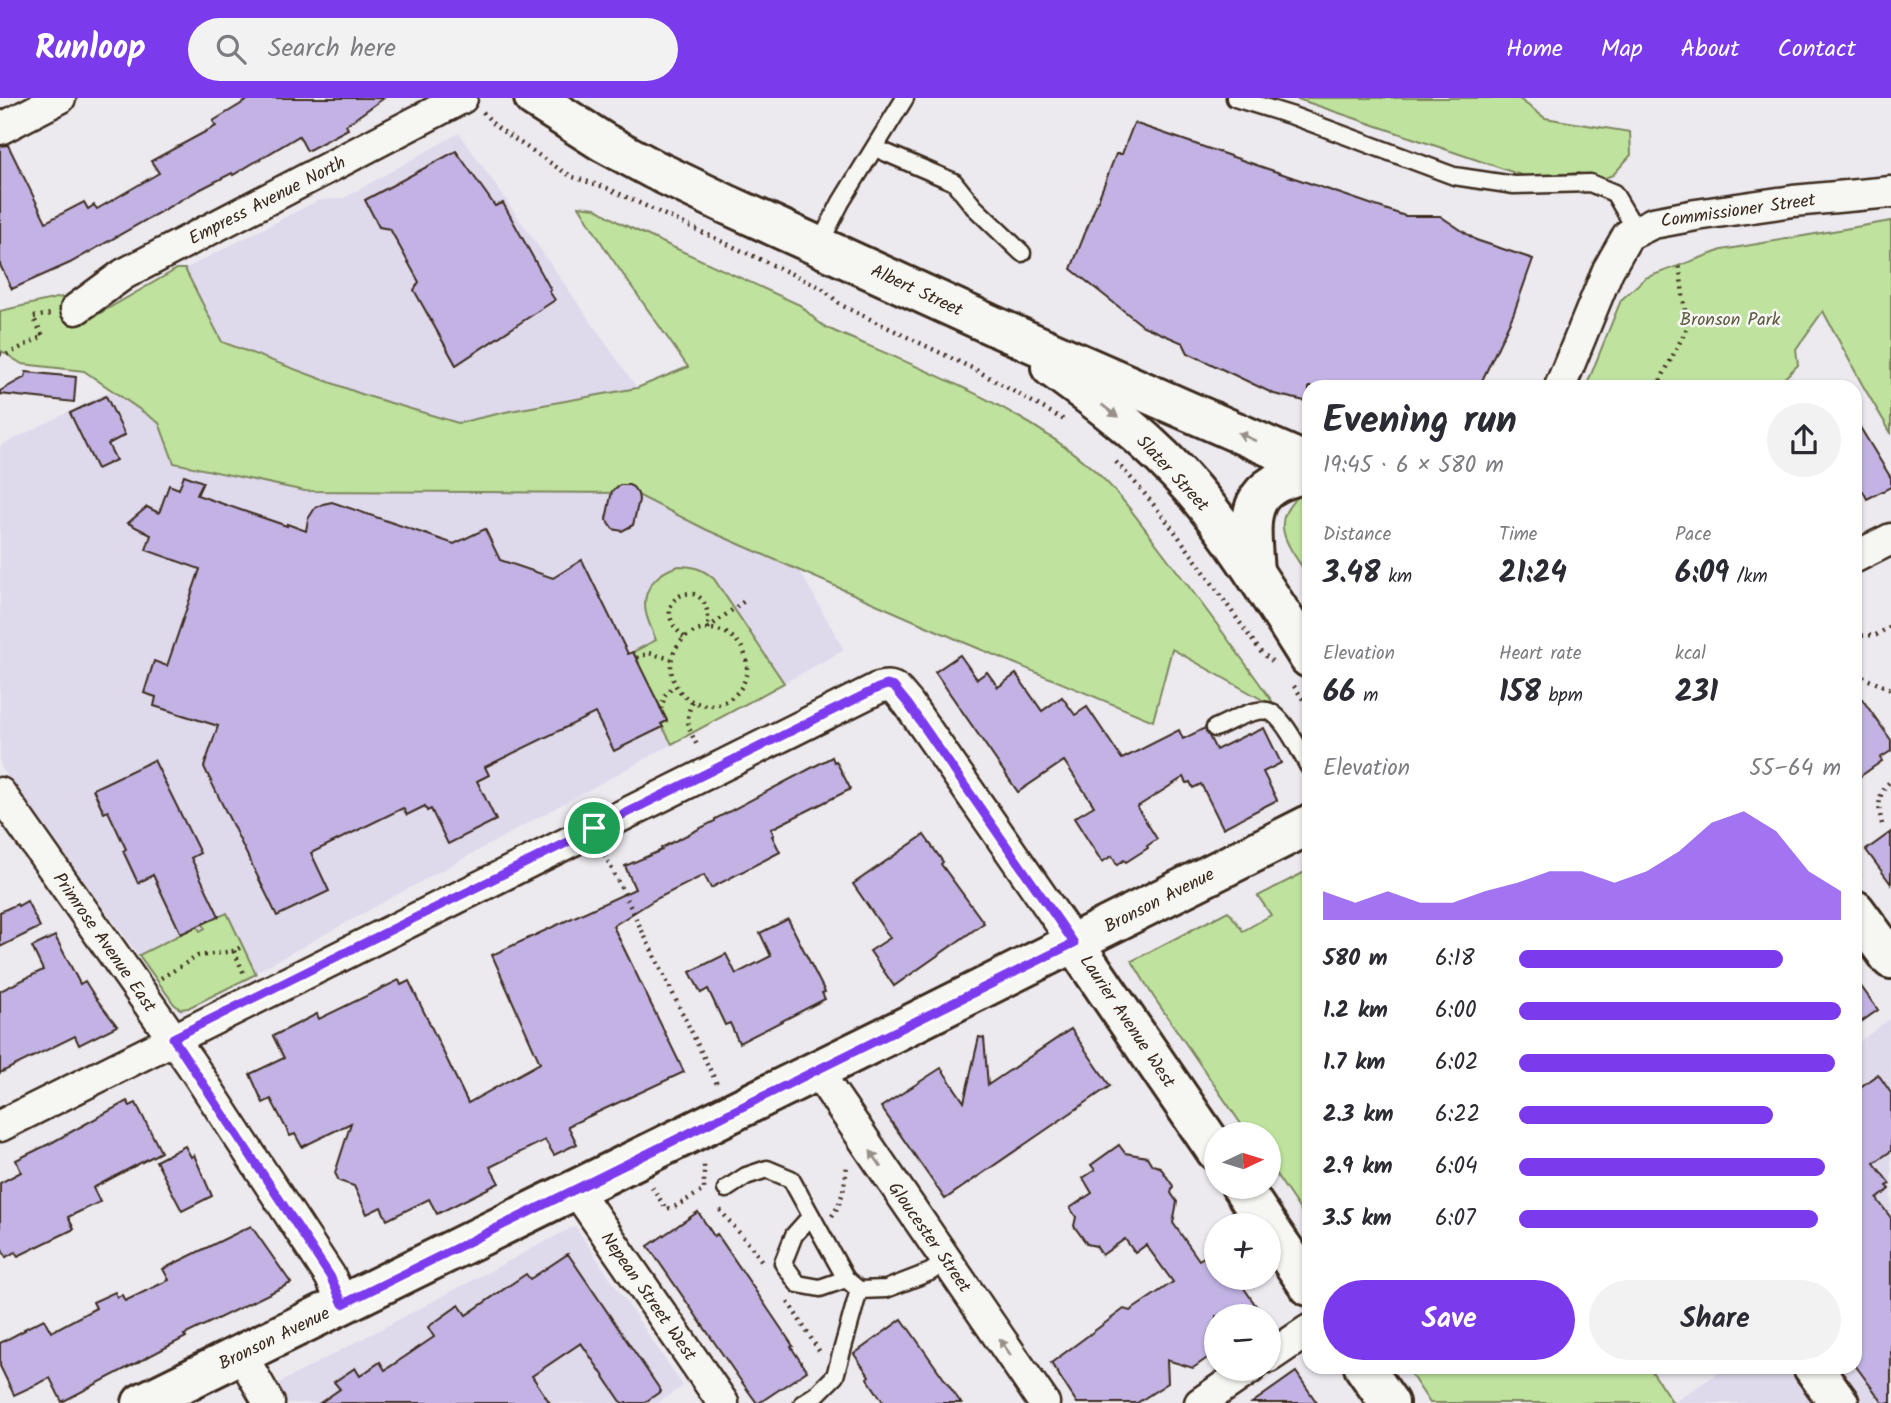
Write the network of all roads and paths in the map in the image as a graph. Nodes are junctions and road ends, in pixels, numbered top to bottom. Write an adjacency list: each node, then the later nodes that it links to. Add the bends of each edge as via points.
1 (60, 98): 7 (street)
2 (462, 98): 14 (street, Empress Avenue North, via 124,274)
3 (534, 98): 11 (main road, Albert Street, via 653,169)
4 (905, 98): 8 (lane)
5 (1235, 98): 10 (lane, via 1454,176 1514,185 1590,183 1614,193)
6 (490, 120): 19 (path, via 573,177 607,188 822,288 841,305 976,370)
7 (0, 129)
8 (875, 148): 11 (lane); 12 (lane, via 954,182)
9 (1891, 191): 10 (street, Commissioner Street, via 1696,215)
10 (1636, 230): 17 (street, Commissioner Street, via 1628,235 1608,270)
11 (819, 245): 15 (main road, Albert Street)
12 (1022, 253)
13 (1679, 262): 18 (path, via 1686,328)
14 (76, 309): 16 (path, via 33,317 43,337)
15 (996, 327): 21 (main road, Albert Street, one-way to 15); 25 (main road, Slater Street, one-way to 25, via 1118,417 1159,454 1224,528)
16 (0, 354)
17 (1563, 380)
18 (1660, 380)
19 (1073, 426)
20 (1110, 455): 33 (path, via 1167,523 1261,652)
21 (1302, 461)
22 (1302, 475): 25 (main road, via 1282,480 1262,493 1253,511)
23 (1891, 539): 24 (street)
24 (1862, 554)
25 (1254, 572): 33 (main road, Slater Street)
26 (747, 599): 28 (path)
27 (1891, 626): 29 (path, via 1876,635)
28 (708, 628): 30 (path); 30 (path, via 706,604 698,596 679,595 669,612); 38 (path, via 721,630 741,646 746,657 745,682 729,701 704,706)
29 (1862, 636)
30 (684, 637): 32 (path)
31 (637, 658): 32 (path, via 649,653)
32 (671, 659): 35 (path)
33 (1293, 670): 37 (path)
34 (1862, 675): 36 (path)
35 (674, 685): 38 (path); 39 (path)
36 (1891, 689)
37 (1302, 691)
38 (692, 702): 41 (path, via 688,727)
39 (661, 709)
40 (1215, 728): 42 (lane, via 1270,710)
41 (702, 755)
42 (1302, 755)
43 (1891, 781): 45 (path, via 1881,793)
44 (0, 793): 55 (street, Primrose Avenue East)
45 (1881, 824)
46 (594, 828): 49 (street, Laurier Avenue West, via 887,685 908,704); 55 (street); 57 (path)
47 (1302, 829): 49 (main road, Bronson Avenue)
48 (1862, 920): 52 (main road)
49 (1074, 943): 56 (main road, Bronson Avenue); 59 (main road, Laurier Avenue West)
50 (243, 946): 51 (path)
51 (234, 951): 53 (path); 54 (path, via 198,956)
52 (1891, 959)
53 (247, 979)
54 (158, 980)
55 (173, 1038): 58 (street); 71 (street, Primrose Avenue East, via 330,1276)
56 (817, 1071): 64 (main road, Bronson Avenue); 67 (street, Gloucester Street, one-way to 56)
57 (718, 1086)
58 (0, 1126)
59 (1204, 1133)
60 (704, 1162): 62 (path, via 704,1190 676,1206 666,1209)
61 (847, 1163): 65 (path, via 840,1204 834,1214)
62 (651, 1186)
63 (726, 1189): 65 (lane, via 746,1175 767,1169 791,1180)
64 (576, 1190): 71 (main road, Bronson Avenue); 80 (street, Nepean Street West)
65 (814, 1223): 69 (lane); 69 (lane, via 794,1235 783,1263 799,1284 820,1288)
66 (1281, 1245): 68 (main road)
67 (947, 1261): 70 (lane, via 886,1289); 82 (street, Gloucester Street, one-way to 67)
68 (1302, 1276)
69 (846, 1279): 70 (lane)
70 (859, 1290): 81 (lane, via 835,1376)
71 (343, 1304): 74 (main road, Bronson Avenue)
72 (1302, 1335): 73 (street)
73 (1281, 1349)
74 (242, 1354): 78 (main road, Bronson Avenue); 79 (street)
75 (1369, 1374): 84 (main road)
76 (1818, 1374): 85 (main road)
77 (1232, 1381): 83 (street)
78 (142, 1403)
79 (269, 1403)
80 (723, 1403)
81 (803, 1403)
82 (1044, 1403)
83 (1200, 1403)
84 (1389, 1403)
85 (1839, 1403)

